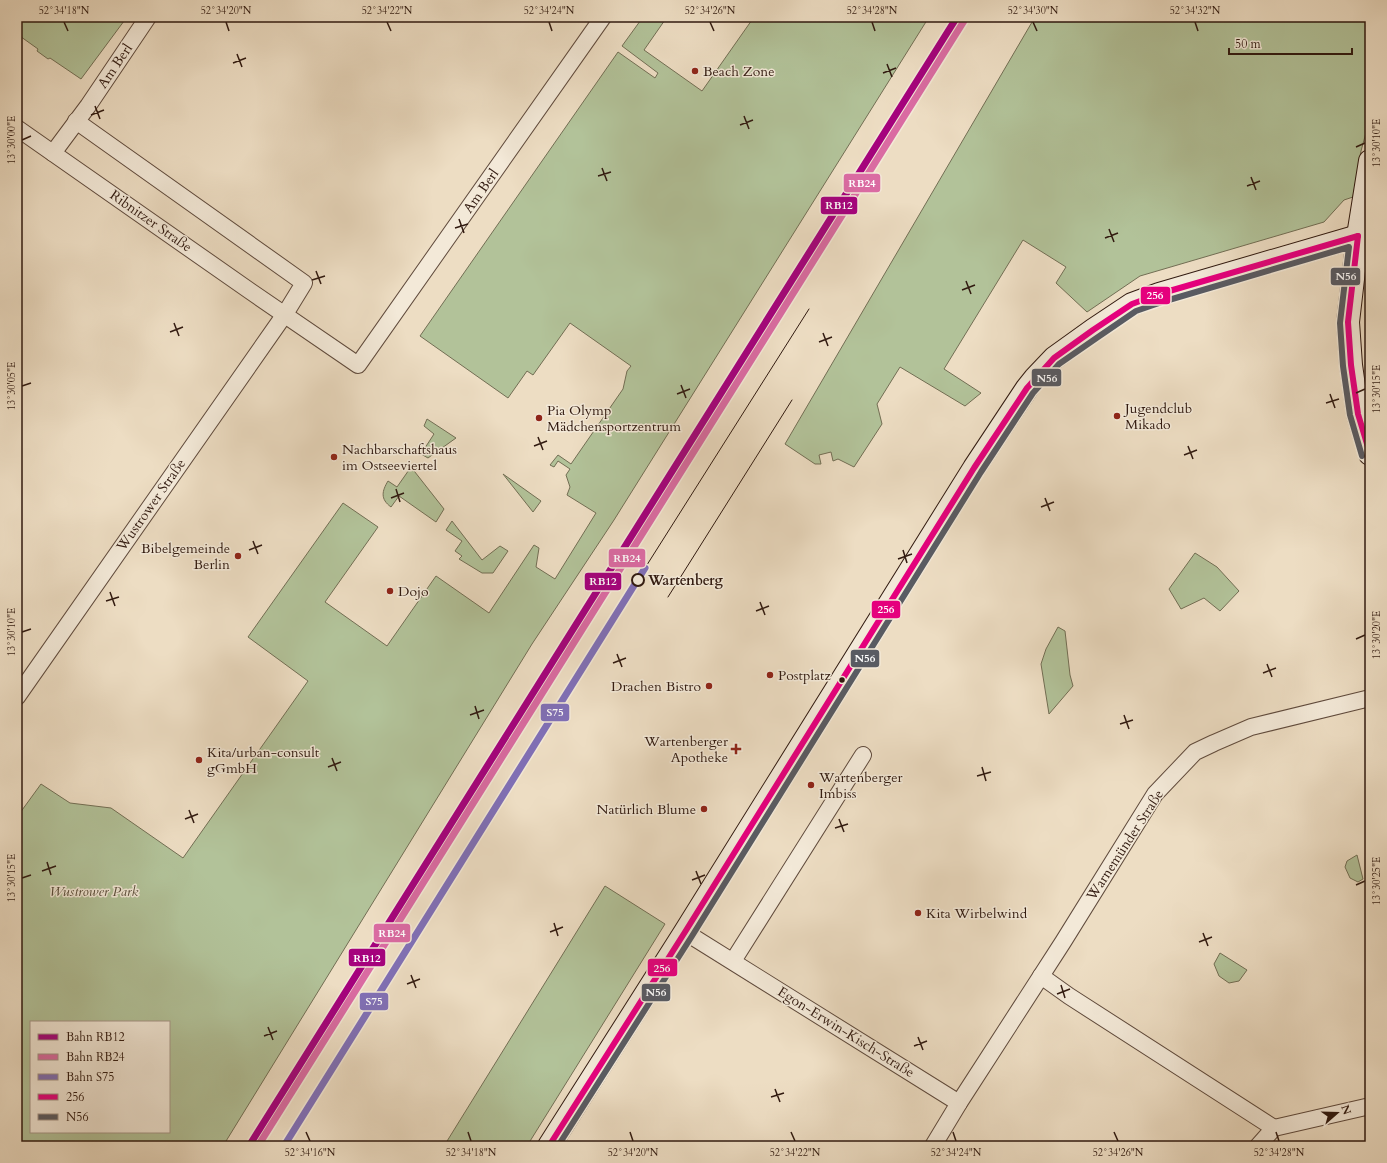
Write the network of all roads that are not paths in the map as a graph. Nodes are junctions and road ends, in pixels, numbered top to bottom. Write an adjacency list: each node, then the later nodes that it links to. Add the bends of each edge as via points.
1 (148, 17): 3 (street, Am Berl)
2 (603, 17): 9 (street, Am Berl)
3 (76, 121): 5 (street, Am Berl); 8 (street, via 304,283)
4 (17, 128): 5 (street, Ribnitzer Straße)
5 (53, 153): 8 (street, Ribnitzer Straße)
6 (1370, 161): 7 (street)
7 (1364, 234): 10 (street, via 1348,322 1358,414); 14 (street, via 1132,304 1054,358 1035,378 970,474)
8 (285, 314): 9 (street, Ribnitzer Straße); 11 (street, Wustrower Straße)
9 (358, 365)
10 (1370, 454)
11 (17, 697)
12 (1370, 698): 16 (street, Warnemünder Straße, via 1251,727 1195,752 1155,794)
13 (863, 755): 15 (street)
14 (684, 932): 15 (street, Egon-Erwin-Kisch-Straße); 20 (street)
15 (733, 961): 17 (street, Egon-Erwin-Kisch-Straße)
16 (1041, 976): 17 (street, Warnemünder Straße); 19 (street)
17 (959, 1102): 21 (street, Warnemünder Straße)
18 (1370, 1106): 19 (street)
19 (1274, 1128): 22 (street)
20 (549, 1146)
21 (933, 1146)
22 (1258, 1146)

